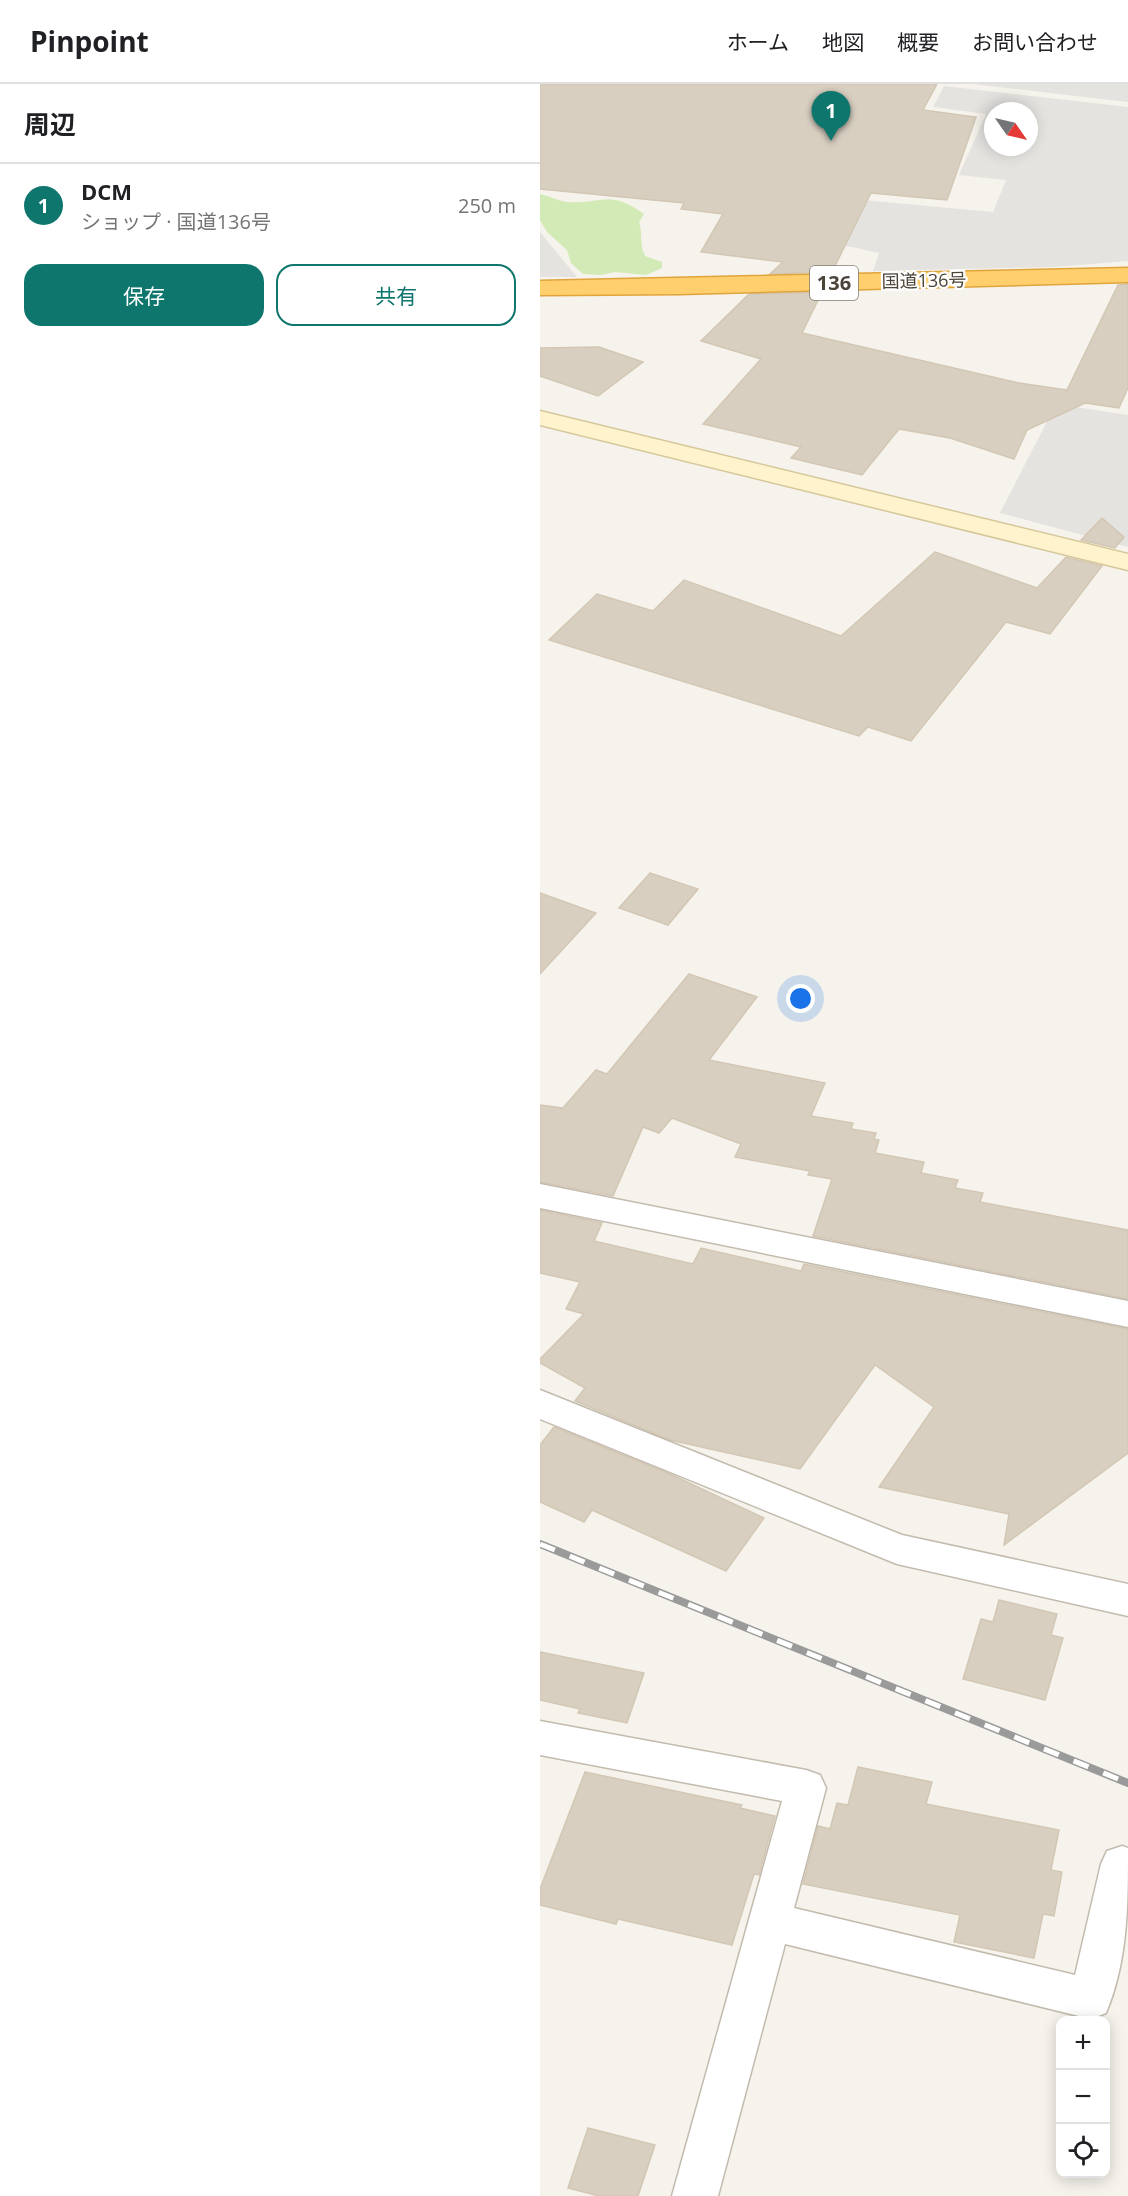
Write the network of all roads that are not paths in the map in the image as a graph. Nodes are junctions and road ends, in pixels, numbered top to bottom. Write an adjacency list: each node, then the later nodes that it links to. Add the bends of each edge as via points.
1 (1128, 275): 2 (highway, 国道136号 / 136)
2 (540, 288)
3 (1128, 294): 4 (highway, 国道136号 / 136, via 707,305)
4 (540, 305)
5 (540, 418): 6 (street)
6 (1128, 561)
7 (540, 1196): 8 (street)
8 (1128, 1314)
9 (540, 1404): 10 (street, via 897,1549)
10 (1128, 1600)
11 (540, 1738): 13 (street, via 806,1788)
12 (1122, 1864): 13 (street, via 1090,1999)
13 (770, 1921): 14 (street)
14 (695, 2196)

